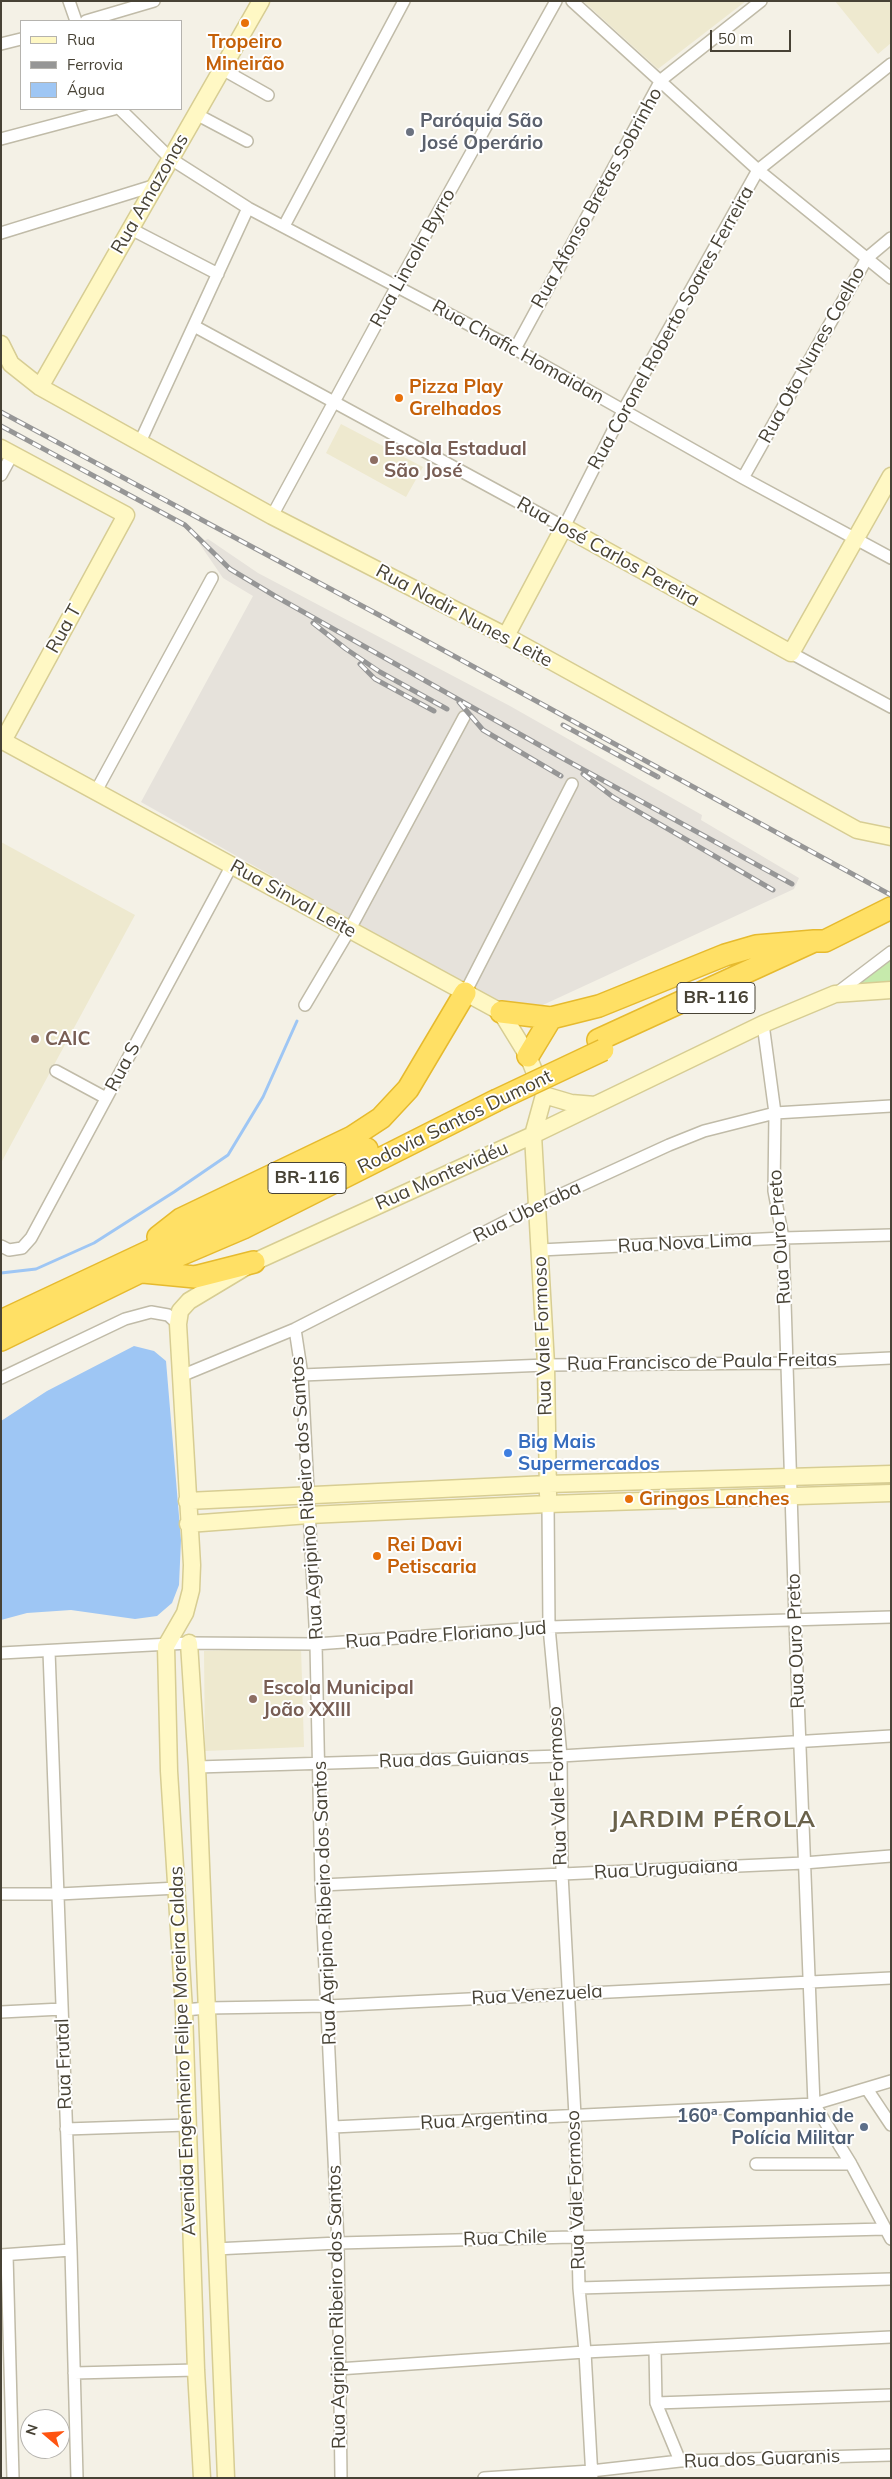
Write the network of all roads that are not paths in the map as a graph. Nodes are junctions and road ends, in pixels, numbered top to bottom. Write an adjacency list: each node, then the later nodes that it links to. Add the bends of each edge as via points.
1 (70, 1): 8 (street)
2 (154, 1): 9 (street)
3 (260, 1): 13 (street, Rua Amazonas)
4 (404, 1): 25 (street)
5 (556, 1): 32 (street, Rua Lincoln Byrro)
6 (572, 1): 14 (street)
7 (761, 1): 14 (street, Rua Afonso Bretas Sobrinho)
8 (76, 20)
9 (89, 20)
10 (20, 39): 11 (street)
11 (1, 44)
12 (891, 64): 22 (street, Rua Coronel Roberto Soares Ferreira)
13 (222, 69): 15 (street); 18 (street, Rua Amazonas)
14 (661, 80): 22 (street); 35 (street, Rua Afonso Bretas Sobrinho)
15 (268, 95)
16 (110, 110): 19 (street)
17 (121, 110): 21 (street, Rua Chafic Homaidan)
18 (196, 114): 20 (street); 21 (street, Rua Amazonas)
19 (1, 139)
20 (247, 141)
21 (171, 159): 23 (street, Rua Amazonas); 24 (street, Rua Chafic Homaidan)
22 (758, 170): 29 (street); 38 (street, Rua Coronel Roberto Soares Ferreira)
23 (156, 185): 26 (street, Rua Amazonas); 27 (street)
24 (248, 208): 25 (street, Rua Chafic Homaidan); 30 (street)
25 (284, 226): 32 (street, Rua Chafic Homaidan)
26 (131, 229): 30 (street); 36 (street, Rua Amazonas)
27 (1, 233)
28 (891, 238): 29 (street, Rua Oto Nunes Coelho)
29 (867, 258): 31 (street); 43 (street, Rua Oto Nunes Coelho)
30 (218, 274): 33 (street)
31 (891, 278)
32 (397, 286): 35 (street, Rua Chafic Homaidan); 37 (street, Rua Lincoln Byrro)
33 (194, 326): 37 (street, Rua José Carlos Pereira); 39 (street)
34 (1, 344): 36 (street, Rua Nadir Nunes Leite, via 11,364)
35 (515, 348): 38 (street, Rua Chafic Homaidan)
36 (40, 388): 39 (street, Rua Nadir Nunes Leite)
37 (334, 403): 44 (street, Rua Lincoln Byrro); 45 (street, Rua José Carlos Pereira)
38 (623, 411): 43 (street, Rua Chafic Homaidan); 45 (street, Rua Coronel Roberto Soares Ferreira)
39 (140, 442): 44 (street, Rua Nadir Nunes Leite)
40 (7, 451): 41 (street); 53 (street, Rua T, via 126,515)
41 (1, 475)
42 (891, 476): 46 (street)
43 (743, 478): 46 (street, Rua Chafic Homaidan)
44 (272, 516): 49 (street, Rua Nadir Nunes Leite)
45 (564, 527): 49 (street, Rua Coronel Roberto Soares Ferreira); 50 (street, Rua José Carlos Pereira)
46 (856, 540): 47 (street, Rua Chafic Homaidan); 50 (street)
47 (891, 558)
48 (212, 578): 55 (street)
49 (506, 636): 56 (street, Rua Nadir Nunes Leite, via 857,830)
50 (791, 652): 51 (street, Rua José Carlos Pereira)
51 (891, 707)
52 (464, 717): 59 (street)
53 (2, 742): 55 (street, Rua Sinval Leite)
54 (572, 784): 63 (street)
55 (95, 793): 57 (street, Rua Sinval Leite)
56 (891, 837)
57 (232, 865): 59 (street, Rua Sinval Leite); 73 (street, Rua S)
58 (891, 908): 60 (highway, Rodovia Santos Dumont / BR-116)
59 (350, 929): 63 (street, Rua Sinval Leite); 65 (street)
60 (820, 941): 67 (highway, via 756,946 615,1000); 71 (highway, Rodovia Santos Dumont / BR-116, bridge, via 821,950)
61 (891, 952): 64 (street, Rua Montevidéu)
62 (891, 990): 64 (street)
63 (465, 993): 66 (street, Rua Sinval Leite); 85 (highway, via 408,1089 381,1118 352,1137 182,1219)
64 (835, 994): 68 (street, Rua Montevidéu)
65 (305, 1005)
66 (501, 1012): 67 (highway); 69 (street)
67 (550, 1018): 69 (highway)
68 (764, 1024): 74 (street, Rua Montevidéu); 76 (street, Rua Ouro Preto)
69 (528, 1056): 72 (street)
70 (56, 1071): 73 (street)
71 (493, 1095): 79 (highway, Rodovia Santos Dumont / BR-116); 85 (highway, Rodovia Santos Dumont / BR-116)
72 (544, 1095): 74 (street, via 571,1103); 77 (street, Rua Vale Formoso)
73 (106, 1098): 82 (street, Rua S, via 31,1238 22,1248 9,1250)
74 (595, 1105): 77 (street, Rua Montevidéu)
75 (891, 1106): 76 (street, Rua Uberaba)
76 (775, 1113): 78 (street, Rua Uberaba, via 677,1141); 81 (street, Rua Ouro Preto, via 774,1191)
77 (533, 1135): 78 (street, Rua Vale Formoso); 84 (street, Rua Montevidéu)
78 (538, 1205): 83 (street, Rua Vale Formoso); 88 (street, Rua Uberaba)
79 (243, 1228): 84 (highway, via 235,1238 235,1250 242,1259); 85 (highway, Rodovia Santos Dumont / BR-116)
80 (891, 1235): 81 (street, Rua Nova Lima)
81 (783, 1238): 83 (street, Rua Nova Lima); 91 (street, Rua Ouro Preto)
82 (1, 1246)
83 (540, 1250): 92 (street, Rua Vale Formoso)
84 (254, 1262): 85 (highway, via 195,1277); 87 (street, Rua Montevidéu, via 189,1301 180,1311)
85 (131, 1268): 86 (highway, Rodovia Santos Dumont / BR-116); 89 (highway, Rodovia Santos Dumont / BR-116)
86 (1, 1321)
87 (178, 1324): 94 (street); 95 (street, via 168,1315 151,1312 125,1319)
88 (295, 1329): 93 (street, Rua Agripino Ribeiro dos Santos); 94 (street, Rua Uberaba)
89 (1, 1340)
90 (891, 1358): 91 (street, Rua Francisco de Paula Freitas)
91 (786, 1363): 92 (street, Rua Francisco de Paula Freitas); 97 (street, Rua Ouro Preto)
92 (546, 1365): 93 (street, Rua Francisco de Paula Freitas); 98 (street, Rua Vale Formoso)
93 (302, 1375): 99 (street, Rua Agripino Ribeiro dos Santos)
94 (181, 1376): 102 (street)
95 (1, 1378)
96 (891, 1474): 97 (street)
97 (791, 1478): 98 (street); 101 (street, Rua Ouro Preto)
98 (548, 1484): 99 (street); 103 (street, Rua Vale Formoso)
99 (308, 1494): 102 (street); 104 (street, Rua Agripino Ribeiro dos Santos)
100 (891, 1494): 101 (street)
101 (792, 1498): 103 (street); 107 (street, Rua Ouro Preto)
102 (187, 1501): 105 (street)
103 (548, 1504): 104 (street); 109 (street, Rua Vale Formoso)
104 (310, 1515): 105 (street); 111 (street, Rua Agripino Ribeiro dos Santos)
105 (188, 1524): 108 (street, via 191,1590)
106 (891, 1616): 107 (street, Rua Padre Floriano Jud)
107 (795, 1620): 109 (street, Rua Padre Floriano Jud); 116 (street, Rua Ouro Preto)
108 (178, 1627): 110 (street, Avenida Engenheiro Felipe Moreira Caldas); 112 (street)
109 (549, 1627): 111 (street, Rua Padre Floriano Jud); 117 (street, Rua Vale Formoso)
110 (189, 1644): 111 (street, Rua Padre Floriano Jud); 112 (street, Rua Padre Floriano Jud); 119 (street, Avenida Engenheiro Felipe Moreira Caldas)
111 (316, 1644): 118 (street, Rua Agripino Ribeiro dos Santos)
112 (166, 1646): 113 (street, Rua Padre Floriano Jud); 124 (street, Avenida Engenheiro Felipe Moreira Caldas, via 169,1771)
113 (49, 1651): 114 (street, Rua Padre Floriano Jud); 126 (street, Rua Frutal)
114 (1, 1653)
115 (891, 1736): 116 (street, Rua das Guianas)
116 (800, 1742): 117 (street, Rua das Guianas); 121 (street, Rua Ouro Preto)
117 (561, 1756): 118 (street, Rua das Guianas); 122 (street, Rua Vale Formoso)
118 (320, 1764): 119 (street, Rua das Guianas); 123 (street, Rua Agripino Ribeiro dos Santos)
119 (197, 1767): 131 (street, Avenida Engenheiro Felipe Moreira Caldas)
120 (891, 1856): 121 (street, Rua Uruguaiana)
121 (804, 1862): 122 (street, Rua Uruguaiana); 128 (street, Rua Ouro Preto)
122 (562, 1874): 123 (street, Rua Uruguaiana); 129 (street, Rua Vale Formoso)
123 (321, 1885): 130 (street, Rua Agripino Ribeiro dos Santos)
124 (178, 1888): 126 (street); 133 (street, Avenida Engenheiro Felipe Moreira Caldas)
125 (1, 1894): 126 (street)
126 (59, 1894): 132 (street, Rua Frutal)
127 (891, 1978): 128 (street, Rua Venezuela)
128 (810, 1982): 129 (street, Rua Venezuela); 137 (street, Rua Ouro Preto)
129 (566, 1993): 130 (street, Rua Venezuela); 138 (street, Rua Vale Formoso)
130 (328, 2006): 131 (street, Rua Venezuela); 141 (street, Rua Agripino Ribeiro dos Santos)
131 (207, 2008): 133 (street, Rua Venezuela); 149 (street, Avenida Engenheiro Felipe Moreira Caldas)
132 (62, 2009): 134 (street); 142 (street, Rua Frutal)
133 (184, 2010): 139 (street, Avenida Engenheiro Felipe Moreira Caldas)
134 (1, 2012)
135 (891, 2080): 136 (street, Rua Argentina)
136 (867, 2089): 137 (street, Rua Argentina); 140 (street)
137 (814, 2104): 138 (street, Rua Argentina); 144 (street, Rua Ouro Preto)
138 (575, 2116): 141 (street, Rua Argentina); 146 (street, Rua Vale Formoso)
139 (187, 2125): 142 (street); 158 (street, Avenida Engenheiro Felipe Moreira Caldas)
140 (891, 2125)
141 (333, 2127): 148 (street, Rua Agripino Ribeiro dos Santos)
142 (66, 2129): 150 (street, Rua Frutal)
143 (756, 2164): 144 (street)
144 (850, 2164): 145 (street, Rua Ouro Preto)
145 (885, 2229): 146 (street, Rua Chile); 147 (street, Rua Ouro Preto)
146 (579, 2236): 148 (street, Rua Chile); 153 (street, Rua Vale Formoso)
147 (891, 2239)
148 (338, 2243): 149 (street, Rua Chile); 157 (street, Rua Agripino Ribeiro dos Santos)
149 (216, 2249): 168 (street, Avenida Engenheiro Felipe Moreira Caldas)
150 (72, 2250): 151 (street); 159 (street, Rua Frutal)
151 (4, 2255): 165 (street)
152 (891, 2279): 153 (street)
153 (579, 2288): 156 (street, Rua Vale Formoso)
154 (891, 2337): 155 (street)
155 (654, 2349): 156 (street); 161 (street)
156 (585, 2352): 157 (street); 164 (street, Rua Vale Formoso)
157 (338, 2369): 169 (street, Rua Agripino Ribeiro dos Santos)
158 (196, 2370): 159 (street); 167 (street, Avenida Engenheiro Felipe Moreira Caldas)
159 (74, 2373): 166 (street, Rua Frutal)
160 (891, 2395): 161 (street)
161 (656, 2403): 163 (street)
162 (891, 2455): 163 (street, Rua dos Guaranis)
163 (680, 2461): 164 (street, Rua dos Guaranis)
164 (592, 2475): 170 (street, Rua dos Guaranis)
165 (13, 2478)
166 (77, 2478)
167 (202, 2478)
168 (226, 2478)
169 (341, 2478)
170 (484, 2478)

